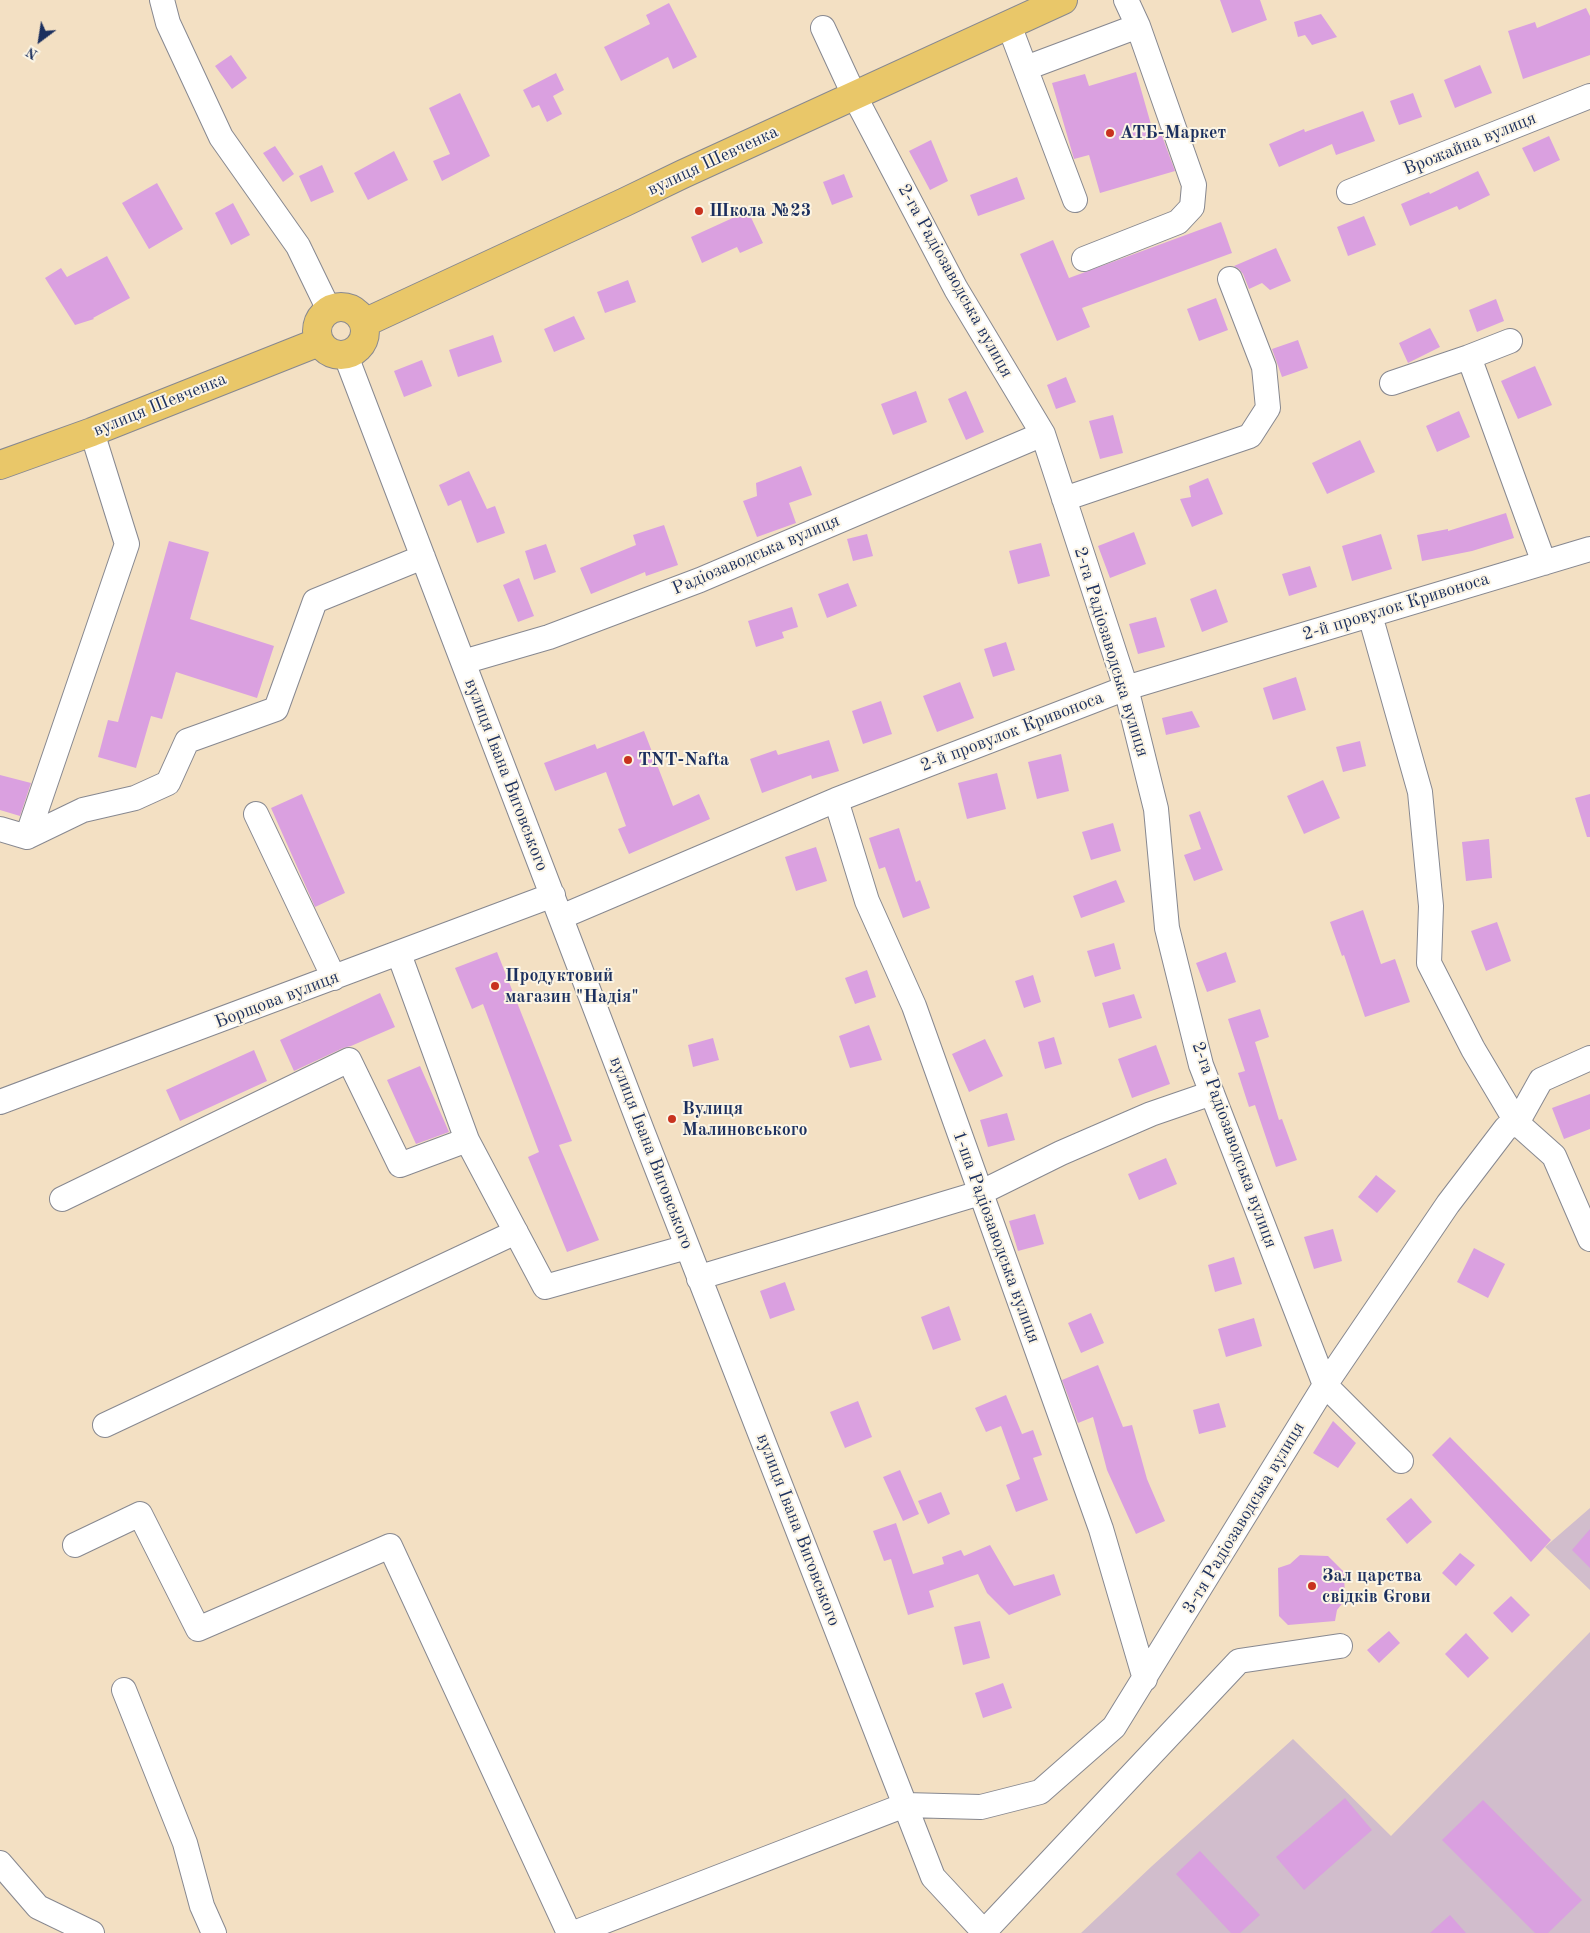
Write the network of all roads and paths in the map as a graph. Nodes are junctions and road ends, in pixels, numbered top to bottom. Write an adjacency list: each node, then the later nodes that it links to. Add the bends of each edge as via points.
1 (162, 0): 15 (street, via 168,24 221,137 298,246)
2 (1063, 0): 4 (main road, вулиця Шевченка)
3 (1126, 0): 6 (street)
4 (1039, 6): 5 (main road, вулиця Шевченка)
5 (1009, 25): 8 (street); 9 (main road, вулиця Шевченка)
6 (1138, 26): 8 (street); 13 (street, via 1194,185 1192,207 1178,222)
7 (823, 28): 9 (street, 2-га Радіозаводська вулиця)
8 (1026, 68): 12 (street)
9 (854, 95): 16 (main road, вулиця Шевченка); 23 (street, 2-га Радіозаводська вулиця, via 956,289)
10 (1590, 96): 11 (street, Врожайна вулиця)
11 (1349, 192)
12 (1075, 200)
13 (1084, 259)
14 (1230, 279): 25 (street, via 1264,367 1268,408 1250,436)
15 (329, 310): 16 (main road, via 348,309); 17 (main road, via 316,327)
16 (364, 323): 19 (main road, via 364,340)
17 (319, 342): 19 (main road, via 332,353); 22 (main road, вулиця Шевченка)
18 (1510, 342): 20 (street)
19 (346, 356): 27 (street, вулиця Івана Виговського)
20 (1469, 357): 21 (street); 28 (street)
21 (1392, 383)
22 (92, 432): 24 (main road, вулиця Шевченка); 35 (street, via 127,544)
23 (1043, 434): 25 (street, 2-га Радіозаводська вулиця); 30 (street, Радіозаводська вулиця, via 700,580 550,637)
24 (0, 465)
25 (1064, 500): 31 (street, 2-га Радіозаводська вулиця)
26 (1590, 549): 28 (street, 2-й провулок Кривоноса)
27 (423, 557): 30 (street, вулиця Івана Виговського); 35 (street, via 315,601 276,709 187,741 168,783 135,798 83,810)
28 (1544, 563): 29 (street, 2-й провулок Кривоноса)
29 (1370, 615): 31 (street, 2-й провулок Кривоноса); 42 (street, via 1420,792 1431,906 1429,962 1473,1049)
30 (463, 662): 36 (street, вулиця Івана Виговського)
31 (1126, 688): 32 (street, 2-й провулок Кривоноса); 40 (street, 2-га Радіозаводська вулиця, via 1156,809 1167,928 1201,1066)
32 (836, 800): 36 (street, 2-й провулок Кривоноса); 44 (street, 1-ша Радіозаводська вулиця, via 867,901 914,1006)
33 (256, 814): 38 (street)
34 (0, 829): 35 (street)
35 (27, 837)
36 (557, 906): 37 (street, Борщова вулиця); 48 (street, вулиця Івана Виговського)
37 (399, 954): 38 (street, Борщова вулиця); 43 (street)
38 (334, 978): 41 (street, Борщова вулиця)
39 (1590, 1058): 42 (street, via 1541,1080)
40 (1212, 1093): 44 (street, via 1152,1114); 50 (street, 2-га Радіозаводська вулиця)
41 (0, 1102)
42 (1517, 1123): 47 (street, via 1554,1156); 50 (street, 3-тя Радіозаводська вулиця, via 1506,1128 1448,1204)
43 (467, 1140): 45 (street, via 400,1165 349,1060); 46 (street)
44 (980, 1193): 49 (street); 55 (street, 1-ша Радіозаводська вулиця, via 1101,1529)
45 (62, 1199)
46 (516, 1232): 48 (street, via 545,1287); 51 (street)
47 (1590, 1238)
48 (687, 1247): 49 (street, вулиця Івана Виговського)
49 (700, 1279): 57 (street, вулиця Івана Виговського)
50 (1325, 1385): 52 (street); 55 (street, 3-тя Радіозаводська вулиця)
51 (105, 1425)
52 (1401, 1461)
53 (75, 1545): 62 (street, via 140,1514 198,1629 390,1546)
54 (1340, 1646): 59 (street, via 1239,1662)
55 (1145, 1679): 57 (street, 3-тя Радіозаводська вулиця, via 1114,1727 1040,1792 981,1807)
56 (124, 1690): 61 (street, via 185,1843 202,1906)
57 (905, 1805): 59 (street, вулиця Івана Виговського, via 933,1876); 63 (street)
58 (0, 1863): 60 (street, via 38,1907)
59 (984, 1932)
60 (92, 1933)
61 (214, 1933)
62 (569, 1933)
63 (574, 1933)

